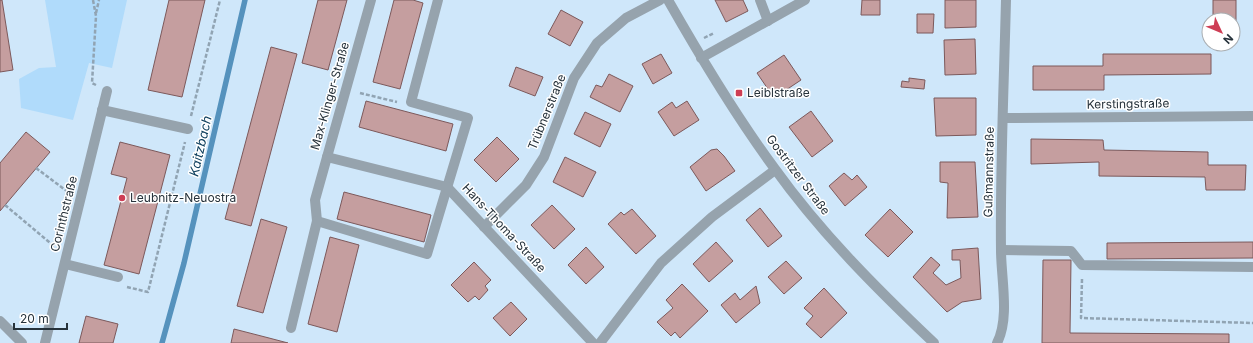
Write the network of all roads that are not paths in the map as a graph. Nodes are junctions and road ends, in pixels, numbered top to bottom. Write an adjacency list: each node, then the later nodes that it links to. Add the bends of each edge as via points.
1 (370, 0): 15 (street, Max-Klinger-Straße)
2 (438, 0): 17 (street, via 411,102 468,118)
3 (660, 0): 19 (street, Trübnerstraße, via 626,18 597,43 574,78 544,156 526,185)
4 (668, 0): 9 (street, Gostritzer Straße)
5 (760, 0): 8 (street)
6 (805, 0): 8 (street)
7 (1006, 0): 13 (street, Gußmannstraße)
8 (768, 21): 9 (street)
9 (701, 58): 16 (street, Gostritzer Straße)
10 (107, 90): 11 (street, Corinthstraße)
11 (102, 110): 14 (street); 21 (street, Corinthstraße)
12 (1253, 116): 13 (street, Kerstingstraße)
13 (1003, 118): 20 (street, Gußmannstraße)
14 (188, 129)
15 (327, 157): 17 (street, Hans-Thoma-Straße); 18 (street, Max-Klinger-Straße, via 315,200)
16 (775, 170): 29 (street, via 712,217 666,258); 30 (street, Gostritzer Straße, via 872,284)
17 (447, 187): 18 (street, via 427,254); 19 (street, Hans-Thoma-Straße)
18 (317, 221): 25 (street)
19 (484, 227): 28 (street, Hans-Thoma-Straße)
20 (1001, 250): 22 (street, via 1071,251 1082,265); 31 (street, Gußmannstraße, via 1004,318 1002,335)
21 (66, 260): 23 (street); 27 (street, Corinthstraße)
22 (1252, 267)
23 (118, 277)
24 (0, 321): 26 (street)
25 (291, 328)
26 (22, 343)
27 (45, 343)
28 (593, 343)
29 (600, 343)
30 (934, 343)
31 (997, 343)

